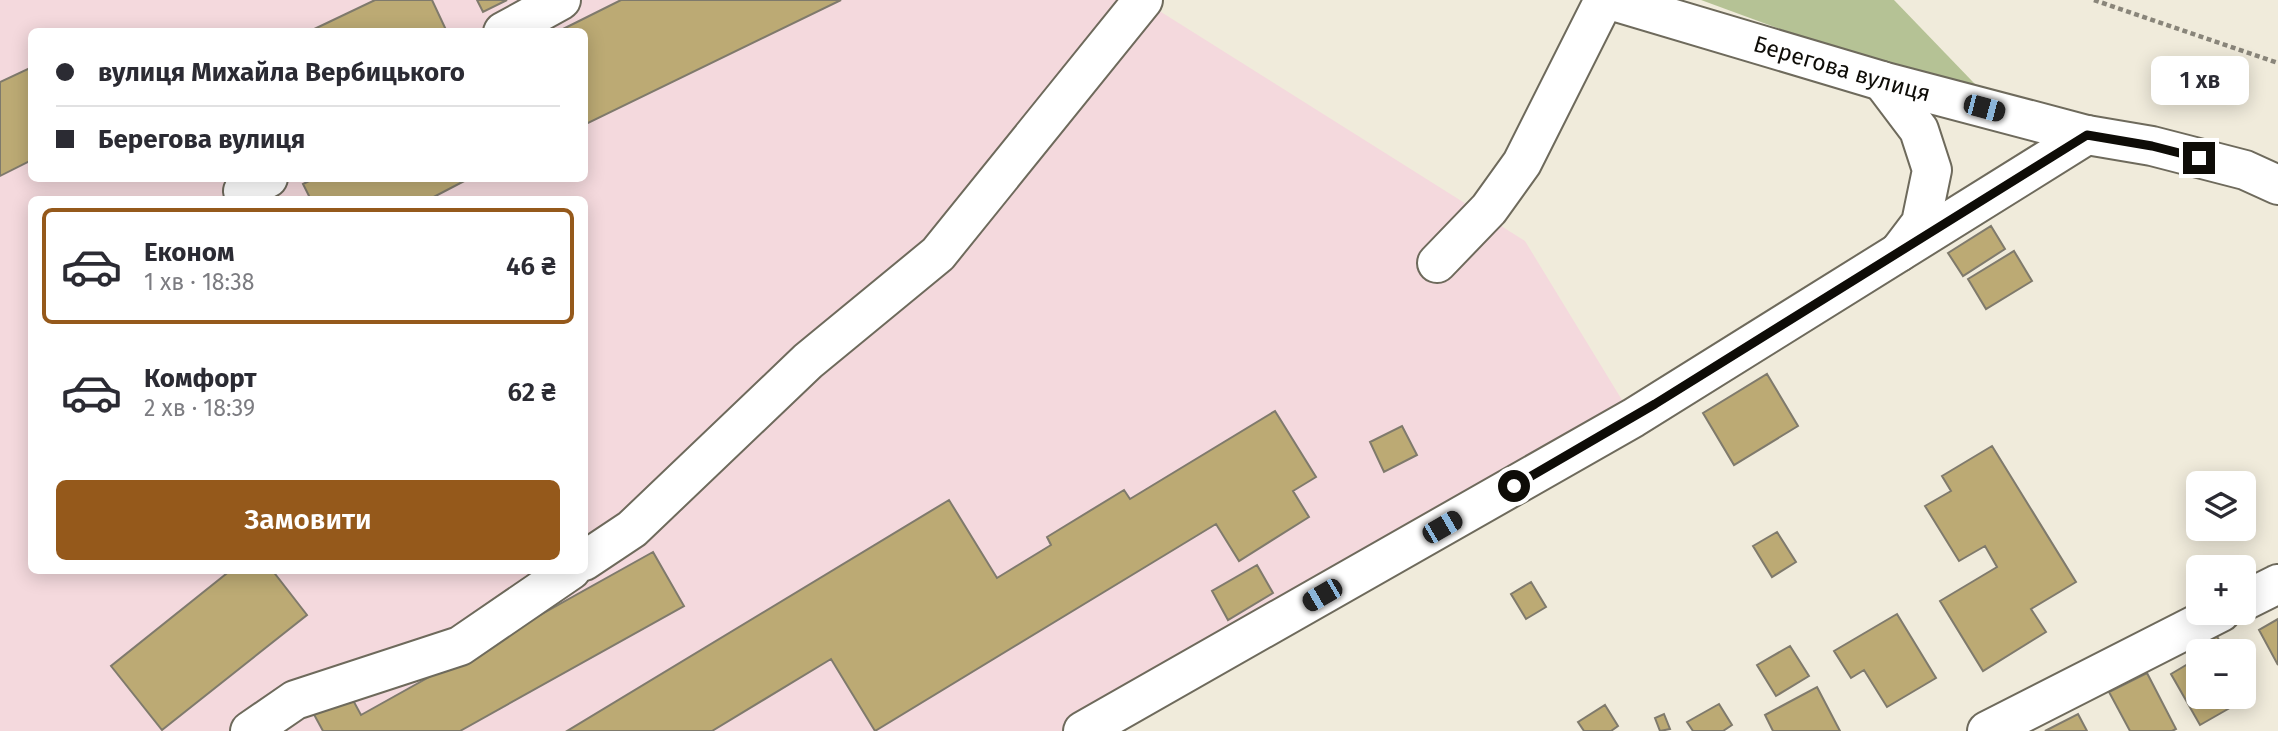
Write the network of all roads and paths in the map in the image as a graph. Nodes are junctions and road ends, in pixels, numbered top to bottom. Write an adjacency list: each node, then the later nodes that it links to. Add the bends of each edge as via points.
1 (561, 0): 6 (street)
2 (1143, 0): 13 (street, via 938,254 808,361 632,529)
3 (1604, 0): 12 (street, via 1522,163 1489,209)
4 (1610, 0): 8 (street, Берегова вулиця)
5 (2094, 0): 7 (path)
6 (510, 28)
7 (2278, 63)
8 (1882, 81): 9 (street, Берегова вулиця); 11 (street, via 1919,130 1932,170 1921,223)
9 (2087, 135): 10 (street, Берегова вулиця, via 2245,170); 11 (street)
10 (2278, 185)
11 (1897, 255): 19 (street, via 1633,418)
12 (1437, 262)
13 (588, 558)
14 (565, 574): 18 (street, via 460,646 295,700)
15 (2278, 584): 16 (street)
16 (2256, 595)
17 (2195, 625): 20 (street)
18 (250, 731)
19 (1083, 731)
20 (1987, 731)

